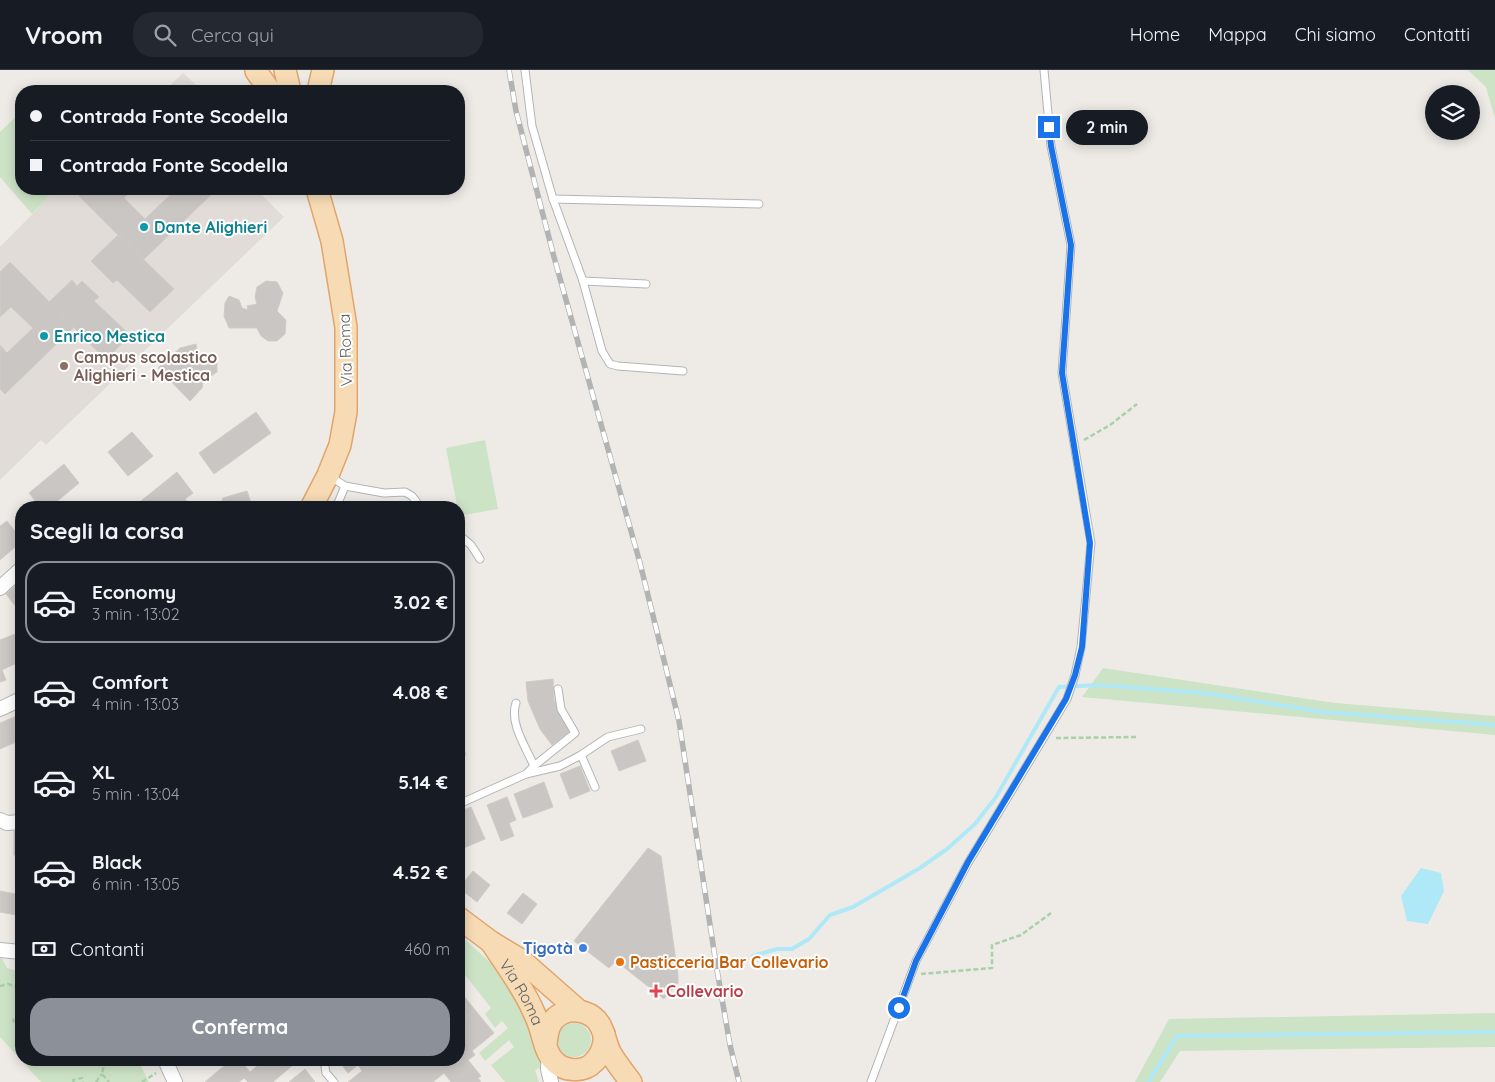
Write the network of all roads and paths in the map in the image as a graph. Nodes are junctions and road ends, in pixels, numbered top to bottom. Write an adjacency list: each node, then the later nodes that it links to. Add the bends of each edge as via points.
1 (254, 70): 6 (main road)
2 (285, 70): 7 (main road)
3 (323, 70): 8 (main road)
4 (525, 70): 10 (lane, via 532,126)
5 (1044, 70): 16 (lane, via 1051,146 1071,245 1062,373)
6 (265, 85)
7 (289, 85)
8 (319, 85)
9 (320, 195): 17 (main road, Via Roma, via 332,241 346,327 346,412)
10 (553, 199): 11 (lane); 12 (lane)
11 (759, 204)
12 (583, 281): 13 (lane); 14 (lane, via 602,352 610,364)
13 (646, 284)
14 (683, 371)
15 (1137, 404): 16 (path)
16 (1074, 446): 31 (lane, via 1090,543 1082,647 1066,699)
17 (337, 480): 18 (main road, Via Roma); 19 (lane); 20 (lane, via 384,493 405,492)
18 (317, 501)
19 (336, 501)
20 (416, 501)
21 (465, 540): 22 (lane)
22 (480, 560)
23 (15, 574): 24 (street)
24 (0, 588)
25 (558, 689): 33 (lane, via 561,709 575,733)
26 (15, 702): 28 (street)
27 (516, 703): 33 (lane, via 513,710 515,722)
28 (0, 709)
29 (641, 729): 32 (lane, via 608,737)
30 (1138, 737): 31 (path)
31 (1044, 738): 44 (lane, via 968,862 916,961)
32 (581, 755): 34 (lane, via 560,766); 35 (lane)
33 (534, 766): 34 (lane)
34 (526, 774): 36 (lane)
35 (595, 787)
36 (465, 801)
37 (0, 820): 38 (street)
38 (15, 822)
39 (1051, 913): 44 (path, via 1022,935 992,945 992,968)
40 (465, 922): 41 (main road, Via Roma)
41 (491, 942): 47 (main road, Via Roma, via 521,960); 49 (main road, Via Roma, via 528,1001)
42 (0, 950): 43 (street)
43 (15, 951)
44 (912, 975): 63 (lane)
45 (0, 986): 46 (path)
46 (15, 986)
47 (579, 1011): 48 (main road, Via Roma, via 597,1020); 49 (main road, Via Roma, via 564,1013 552,1022 547,1032)
48 (604, 1034): 53 (main road, via 601,1055); 62 (main road, Via Roma, via 617,1064)
49 (547, 1049): 53 (main road, Via Roma, via 561,1066); 61 (street)
50 (104, 1066): 54 (path)
51 (170, 1066): 59 (street)
52 (325, 1066): 60 (lane, via 326,1073)
53 (582, 1072): 62 (main road, Via Roma, via 611,1070)
54 (102, 1074): 57 (path); 58 (path)
55 (74, 1082): 56 (path, via 76,1078 82,1078)
56 (83, 1082)
57 (96, 1082)
58 (110, 1082)
59 (175, 1082)
60 (334, 1082)
61 (551, 1082)
62 (630, 1082)
63 (870, 1082)

